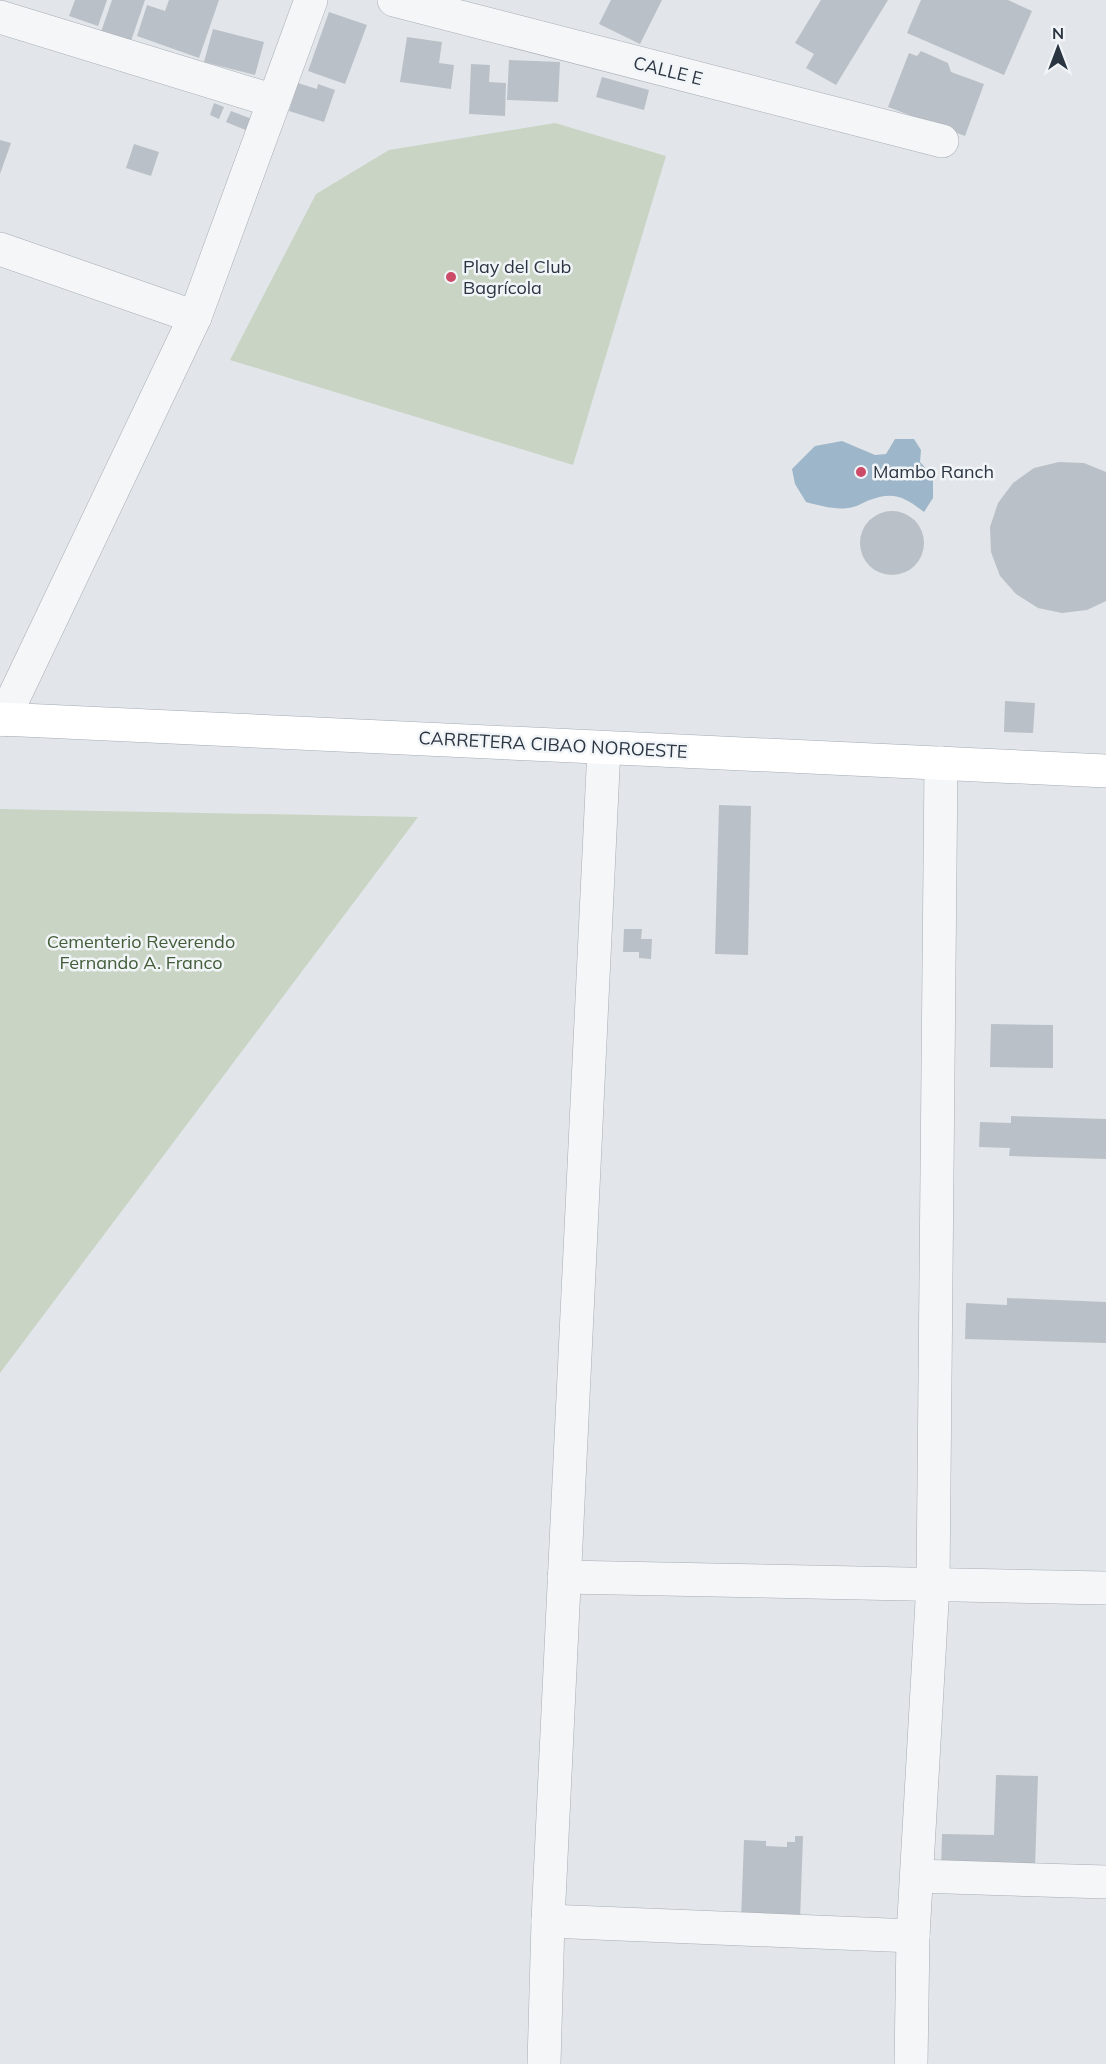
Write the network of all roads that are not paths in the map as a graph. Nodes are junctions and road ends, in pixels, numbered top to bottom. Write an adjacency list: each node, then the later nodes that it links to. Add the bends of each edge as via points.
1 (311, 0): 4 (street)
2 (394, 0): 5 (street, CALLE E)
3 (0, 17): 4 (street)
4 (274, 101): 7 (street)
5 (942, 141)
6 (0, 249): 7 (street)
7 (195, 317): 8 (street)
8 (2, 720): 9 (main road, CARRETERA CIBAO NOROESTE)
9 (604, 748): 10 (main road, CARRETERA CIBAO NOROESTE); 12 (street)
10 (941, 764): 11 (main road, CARRETERA CIBAO NOROESTE); 13 (street)
11 (1106, 771)
12 (564, 1577): 13 (street); 17 (street)
13 (933, 1584): 14 (street); 15 (street)
14 (1106, 1588)
15 (917, 1876): 16 (street); 18 (street)
16 (1106, 1882)
17 (548, 1921): 18 (street); 19 (street)
18 (913, 1936): 20 (street)
19 (544, 2064)
20 (911, 2064)

